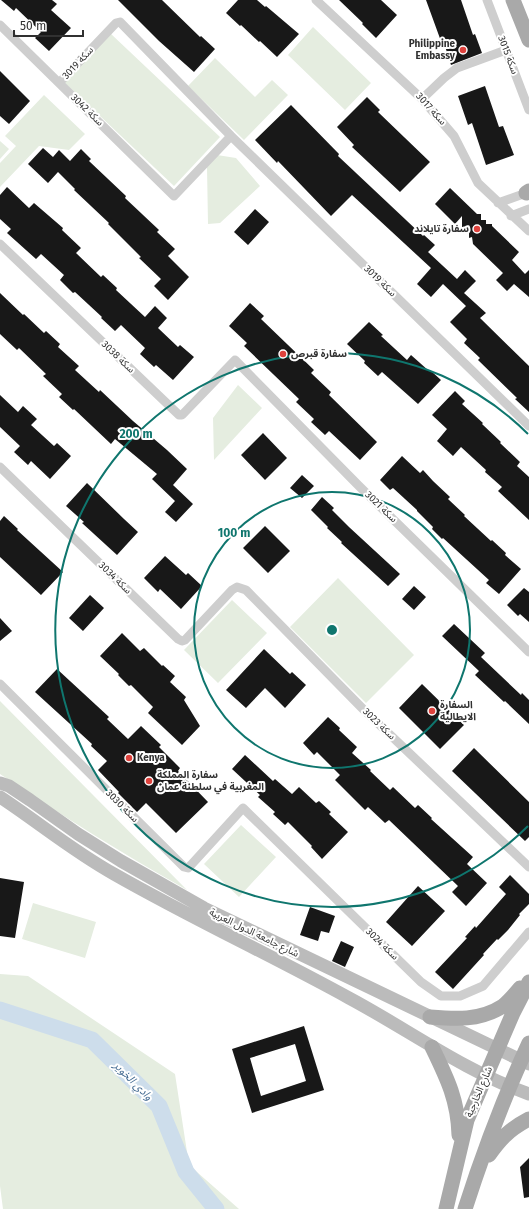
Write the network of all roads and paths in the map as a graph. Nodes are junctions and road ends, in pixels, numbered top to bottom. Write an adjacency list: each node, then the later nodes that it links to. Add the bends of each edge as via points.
1 (316, 0): 8 (street, سكة 3017)
2 (487, 0): 6 (street, سكة 3015)
3 (514, 0): 5 (main road)
4 (0, 25): 7 (street, سكة 3042)
5 (529, 40)
6 (506, 50): 8 (street, via 457,68); 9 (street, سكة 3015)
7 (59, 83): 10 (street, سكة 3042, via 174,196); 10 (street, سكة 3019, via 116,22 120,22)
8 (422, 99): 12 (street, سكة 3017, via 454,136 478,183)
9 (529, 110)
10 (231, 136): 18 (street, سكة 3019)
11 (528, 192): 12 (street)
12 (498, 203): 14 (street, سكة 3017)
13 (529, 209): 14 (street)
14 (511, 216): 15 (street, سكة 3017)
15 (529, 231)
16 (0, 244): 17 (street, سكة 3038, via 179,415 182,415)
17 (235, 360): 21 (street, سكة 3021, via 364,491)
18 (529, 426)
19 (0, 467): 20 (street, سكة 3034, via 178,639 185,640)
20 (230, 592): 26 (street, سكة 3023, via 237,587 246,590 363,709)
21 (529, 652)
22 (0, 684): 25 (street, سكة 3030, via 184,867 188,868 191,865)
23 (0, 783): 29 (main road, شارع جامعة الدول العربية, via 9,786 120,861 204,908)
24 (0, 797): 31 (main road, شارع جامعة الدول العربية, via 112,873 196,920 350,998)
25 (243, 808): 27 (street, سكة 3024, via 421,982 441,996 460,996 483,986)
26 (529, 867)
27 (529, 932)
28 (529, 981): 29 (main road, via 504,1005 485,1015 467,1018); 32 (main road, شارع الخارجية)
29 (430, 1017): 32 (main road, شارع جامعة الدول العربية)
30 (529, 1044): 33 (main road)
31 (432, 1047): 34 (main road, شارع جامعة الدول العربية); 38 (main road, via 453,1092)
32 (497, 1050): 33 (main road, شارع جامعة الدول العربية); 34 (main road, شارع الخارجية)
33 (525, 1062): 35 (main road)
34 (486, 1076): 35 (main road, شارع جامعة الدول العربية); 38 (main road, شارع الخارجية, via 467,1120)
35 (510, 1087): 36 (main road, شارع جامعة الدول العربية); 39 (main road)
36 (529, 1094)
37 (529, 1119): 39 (main road, via 502,1138)
38 (460, 1148): 40 (main road, شارع الخارجية)
39 (478, 1170): 41 (main road)
40 (446, 1209)
41 (465, 1209)

